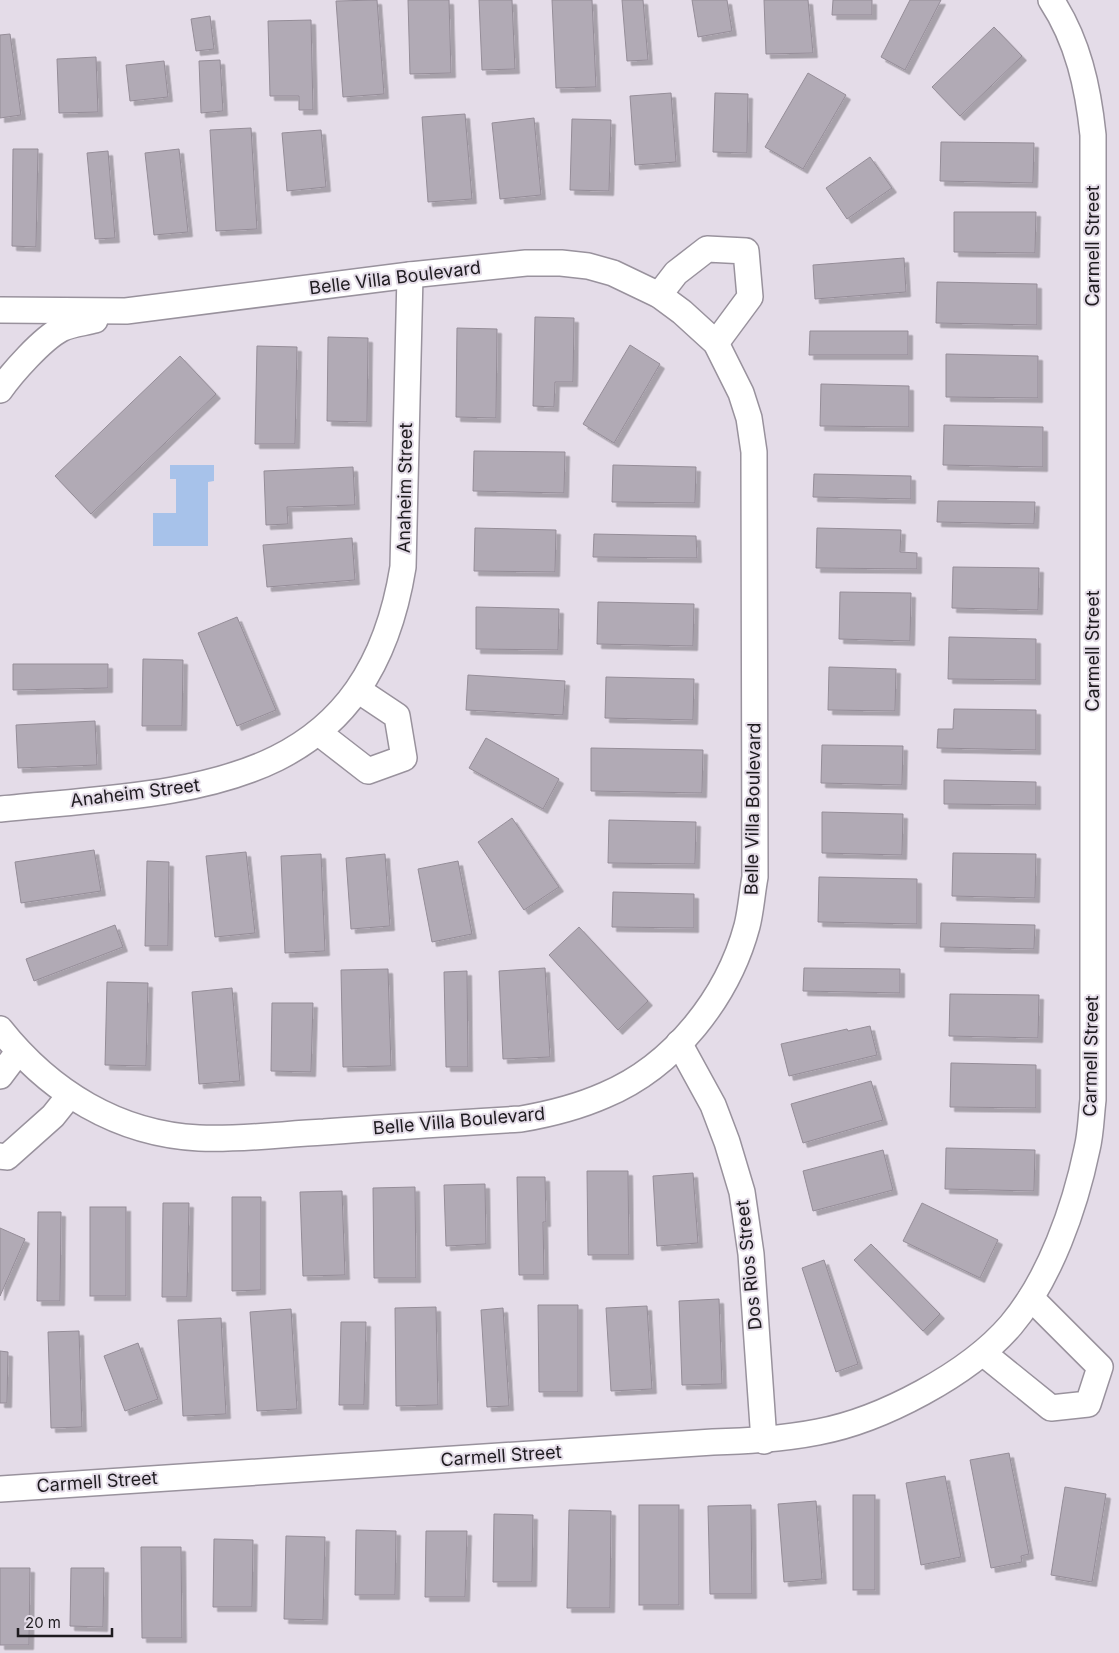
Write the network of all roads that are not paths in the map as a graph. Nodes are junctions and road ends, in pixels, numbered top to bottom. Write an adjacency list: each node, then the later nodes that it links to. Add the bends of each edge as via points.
1 (1051, 0): 17 (street, Carmell Street, via 1075,45 1088,92 1092,135 1093,1100 1088,1147 1077,1193 1047,1268)
2 (410, 275): 3 (street, Belle Villa Boulevard, via 561,263 613,273); 5 (street, Belle Villa Boulevard); 8 (street, Anaheim Street, via 403,566 391,623 381,651)
3 (659, 295): 6 (street, Belle Villa Boulevard); 6 (street, via 676,273 707,249 746,252 750,297)
4 (0, 310): 5 (street, Belle Villa Boulevard)
5 (126, 311): 7 (street, Belle Villa Boulevard, via 60,329 37,348)
6 (716, 342): 12 (street, Belle Villa Boulevard, via 741,393 754,452 755,877 747,925 735,962 712,1004)
7 (0, 390)
8 (358, 690): 9 (street, Anaheim Street, via 342,712); 9 (street, via 397,716 404,758 368,771)
9 (319, 733): 10 (street, Anaheim Street, via 264,765 232,778 188,789)
10 (0, 809)
11 (0, 1029): 13 (street, Belle Villa Boulevard)
12 (679, 1043): 15 (street, Belle Villa Boulevard, via 641,1076 606,1095 560,1112 521,1119 198,1138 130,1126); 19 (street, Dos Rios Street, via 714,1105 742,1192 751,1254)
13 (18, 1052): 14 (street); 15 (street, Belle Villa Boulevard, via 45,1079)
14 (0, 1076)
15 (70, 1096): 16 (street, via 53,1116 6,1157)
16 (0, 1156)
17 (1031, 1298): 18 (street, Carmell Street, via 1011,1325); 18 (street, via 1100,1367 1088,1404 1051,1408)
18 (983, 1353): 19 (street, Carmell Street, via 946,1379 877,1414 820,1432)
19 (764, 1441): 20 (street, Carmell Street)
20 (0, 1489)

